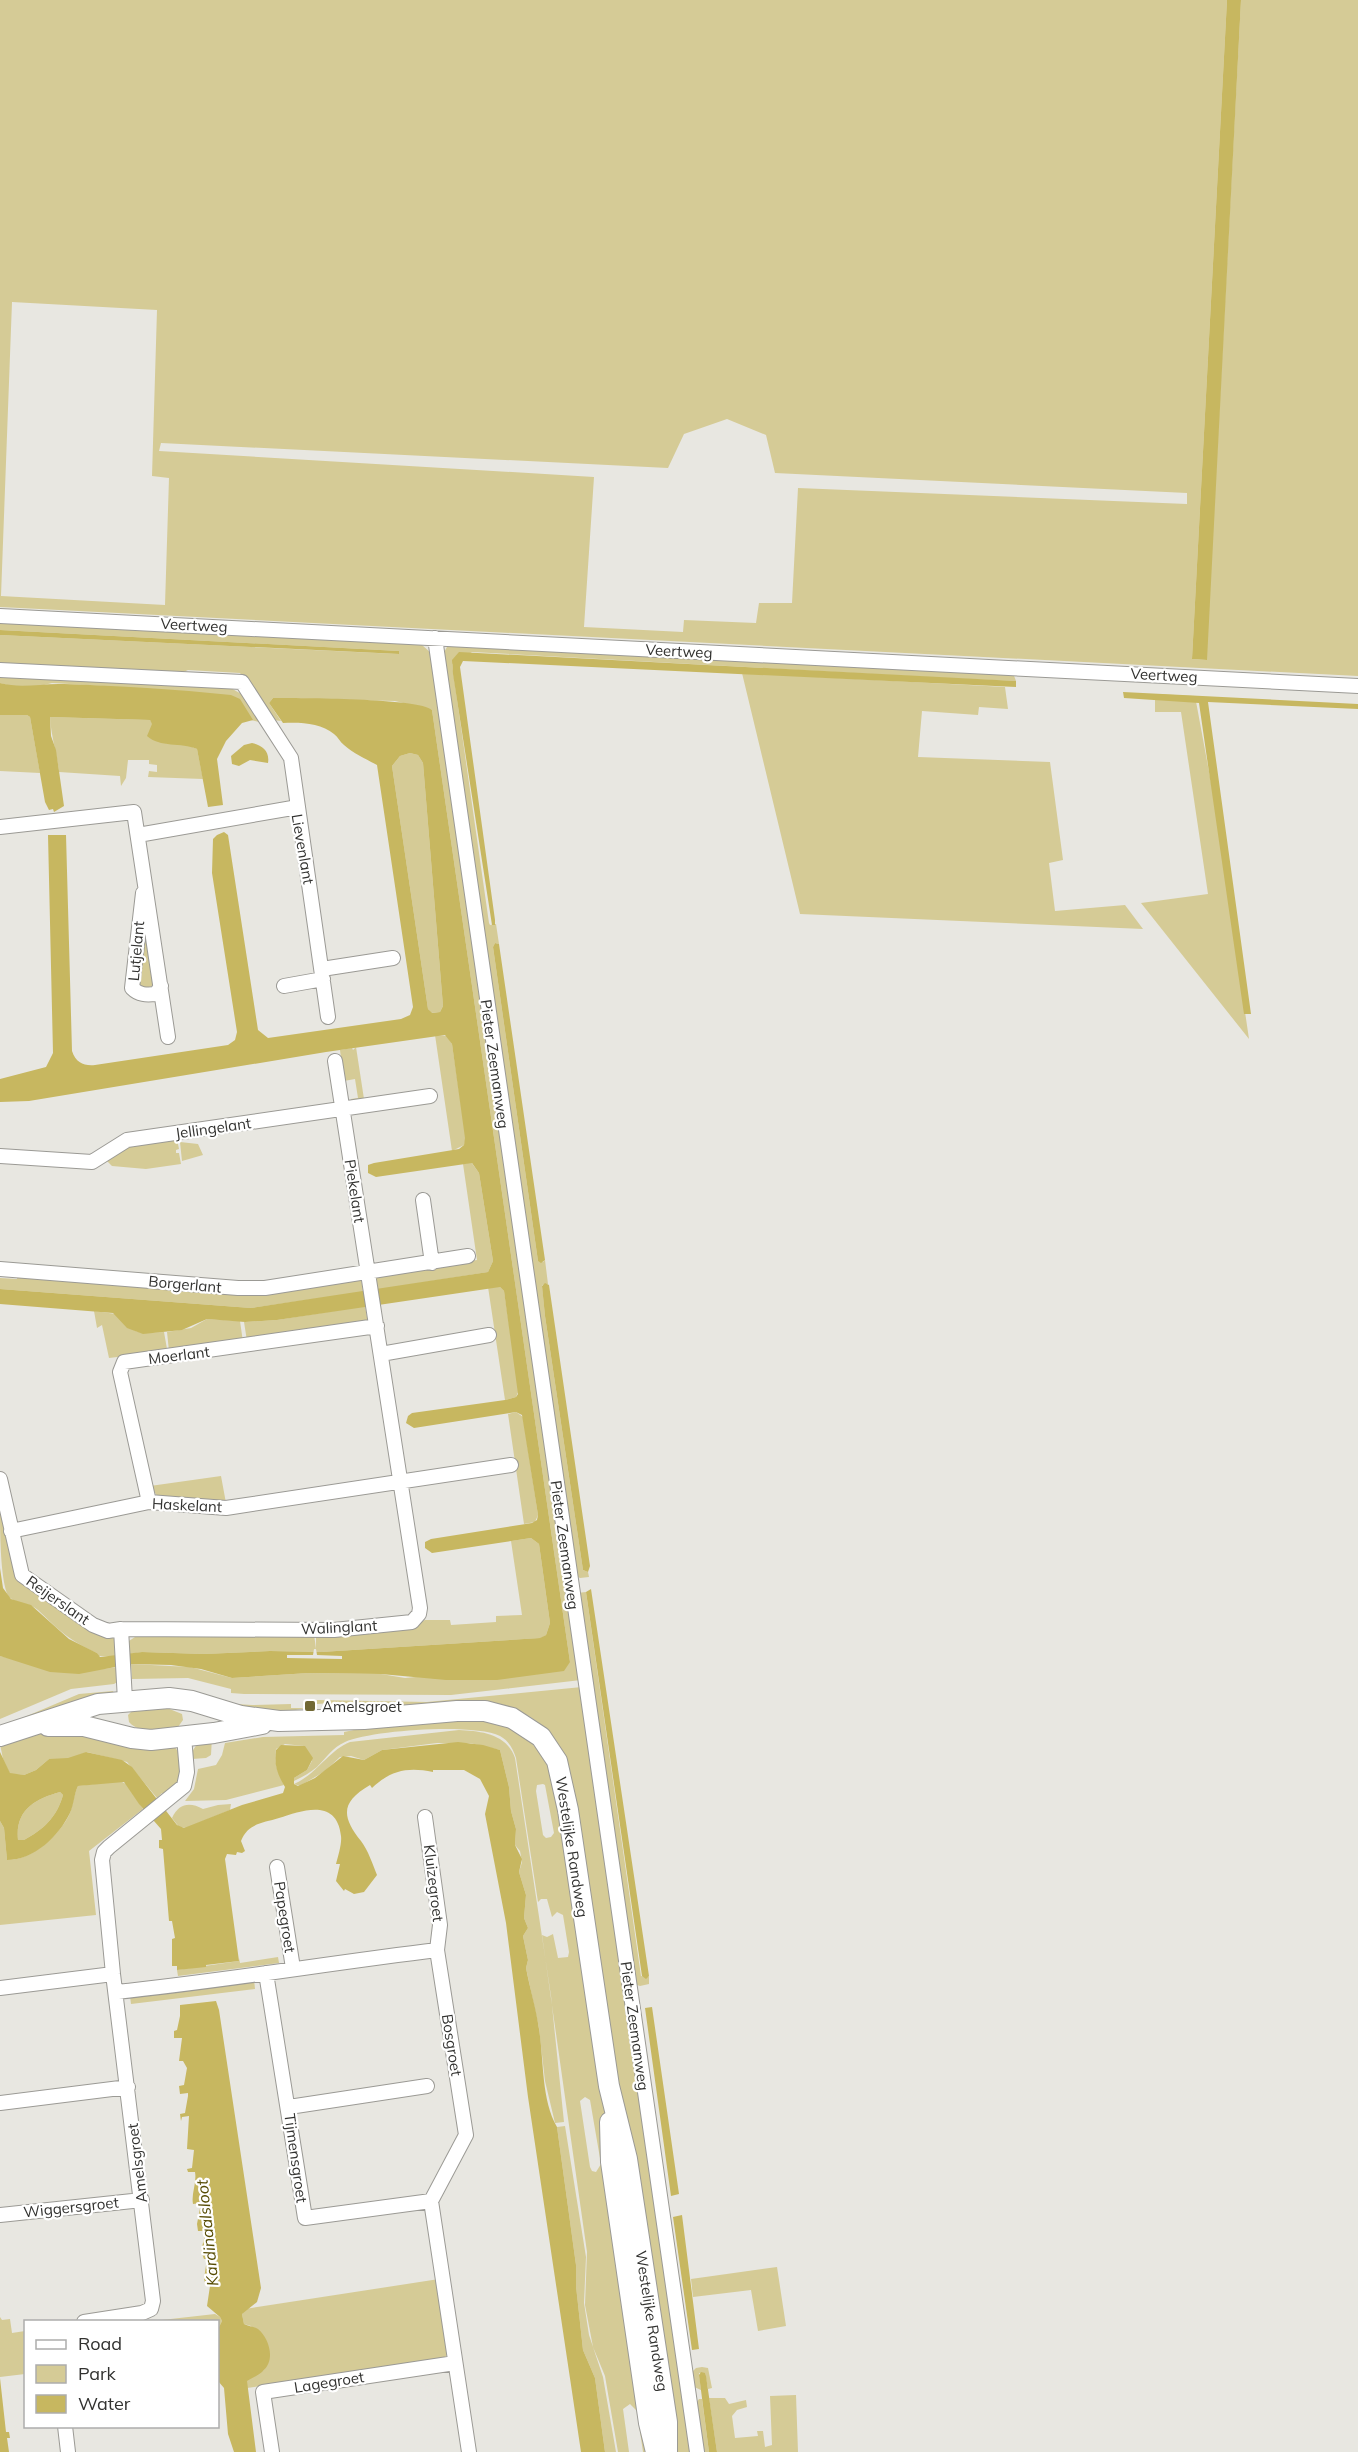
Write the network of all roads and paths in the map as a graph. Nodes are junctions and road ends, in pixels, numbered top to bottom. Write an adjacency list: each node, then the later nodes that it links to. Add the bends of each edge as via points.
1 (0, 616): 2 (street, Veertweg)
2 (435, 638): 4 (street, Veertweg); 64 (street, Pieter Zeemanweg)
3 (0, 670): 5 (street, via 242,682 291,758)
4 (1358, 686)
5 (298, 807): 7 (street, Lievenlant); 10 (street, Lievenlant)
6 (0, 827): 7 (street, Lutjelant, via 134,812)
7 (138, 835): 8 (street, Lutjelant)
8 (145, 879): 11 (street, Lutjelant); 11 (street, Lutjelant, via 132,988 147,995 156,994)
9 (393, 958): 10 (street)
10 (322, 974): 12 (street); 13 (street, Lievenlant)
11 (161, 986): 14 (street, Lutjelant)
12 (284, 986)
13 (328, 1017)
14 (168, 1037)
15 (335, 1061): 17 (street)
16 (430, 1096): 17 (street, Jellingelant)
17 (343, 1109): 18 (street, Jellingelant, via 127,1140 92,1162); 23 (street, Piekelant)
18 (0, 1156)
19 (423, 1200): 21 (street)
20 (468, 1256): 21 (street)
21 (432, 1263): 23 (street)
22 (0, 1269): 23 (street, Borgerlant, via 238,1288)
23 (369, 1275): 24 (street, Walinglant)
24 (376, 1321): 26 (street, Walinglant); 30 (street, Moerlant, via 124,1362 120,1372)
25 (489, 1335): 26 (street)
26 (381, 1354): 29 (street, Walinglant)
27 (511, 1465): 29 (street)
28 (0, 1479): 31 (street, Reijerslant)
29 (400, 1481): 30 (street, Haskelant, via 226,1508); 32 (street, Walinglant, via 420,1608 412,1622 334,1630)
30 (149, 1502): 31 (street, Haskelant)
31 (11, 1531): 32 (street, Reijerslant, via 22,1575 93,1625)
32 (121, 1636): 33 (street)
33 (125, 1701): 34 (street, Westelijke Randweg); 36 (street, Westelijke Randweg, via 84,1707); 37 (street, via 116,1720)
34 (192, 1701): 35 (street, Westelijke Randweg, via 241,1716); 39 (street, via 197,1720)
35 (279, 1721): 39 (street, Westelijke Randweg); 50 (street, Westelijke Randweg, via 485,1711 512,1718 541,1737 557,1761 564,1786)
36 (31, 1726): 37 (street, Westelijke Randweg, via 84,1726); 38 (street, Westelijke Randweg)
37 (120, 1736): 39 (street, Westelijke Randweg, via 151,1740)
38 (0, 1737)
39 (184, 1737): 45 (street, Amelsgroet, via 184,1786 104,1852)
40 (425, 1817): 42 (street, Kluizegroet, via 440,1925)
41 (277, 1867): 43 (street, Papegroet)
42 (437, 1950): 43 (street); 54 (street, Bosgroet, via 466,2135)
43 (293, 1968): 44 (street)
44 (266, 1973): 47 (street); 52 (street, Tijmensgroet)
45 (113, 1974): 46 (street); 47 (street, Amelsgroet)
46 (0, 1988)
47 (116, 1992): 48 (street, Amelsgroet)
48 (128, 2086): 51 (street); 53 (street, Amelsgroet)
49 (427, 2086): 52 (street)
50 (609, 2086): 62 (street, Westelijke Randweg, via 611,2162 648,2423); 63 (street, Westelijke Randweg, via 627,2159 667,2422)
51 (0, 2103)
52 (289, 2107): 54 (street, Tijmensgroet, via 305,2218)
53 (142, 2199): 55 (street, Wiggersgroet); 56 (street, Amelsgroet, via 151,2309)
54 (430, 2201): 57 (street)
55 (0, 2215)
56 (97, 2320)
57 (455, 2362): 60 (street, Lagegroet, via 263,2392); 61 (street)
58 (65, 2428): 59 (street)
59 (68, 2452)
60 (272, 2452)
61 (468, 2452)
62 (656, 2452)
63 (667, 2452)
64 (697, 2452)

